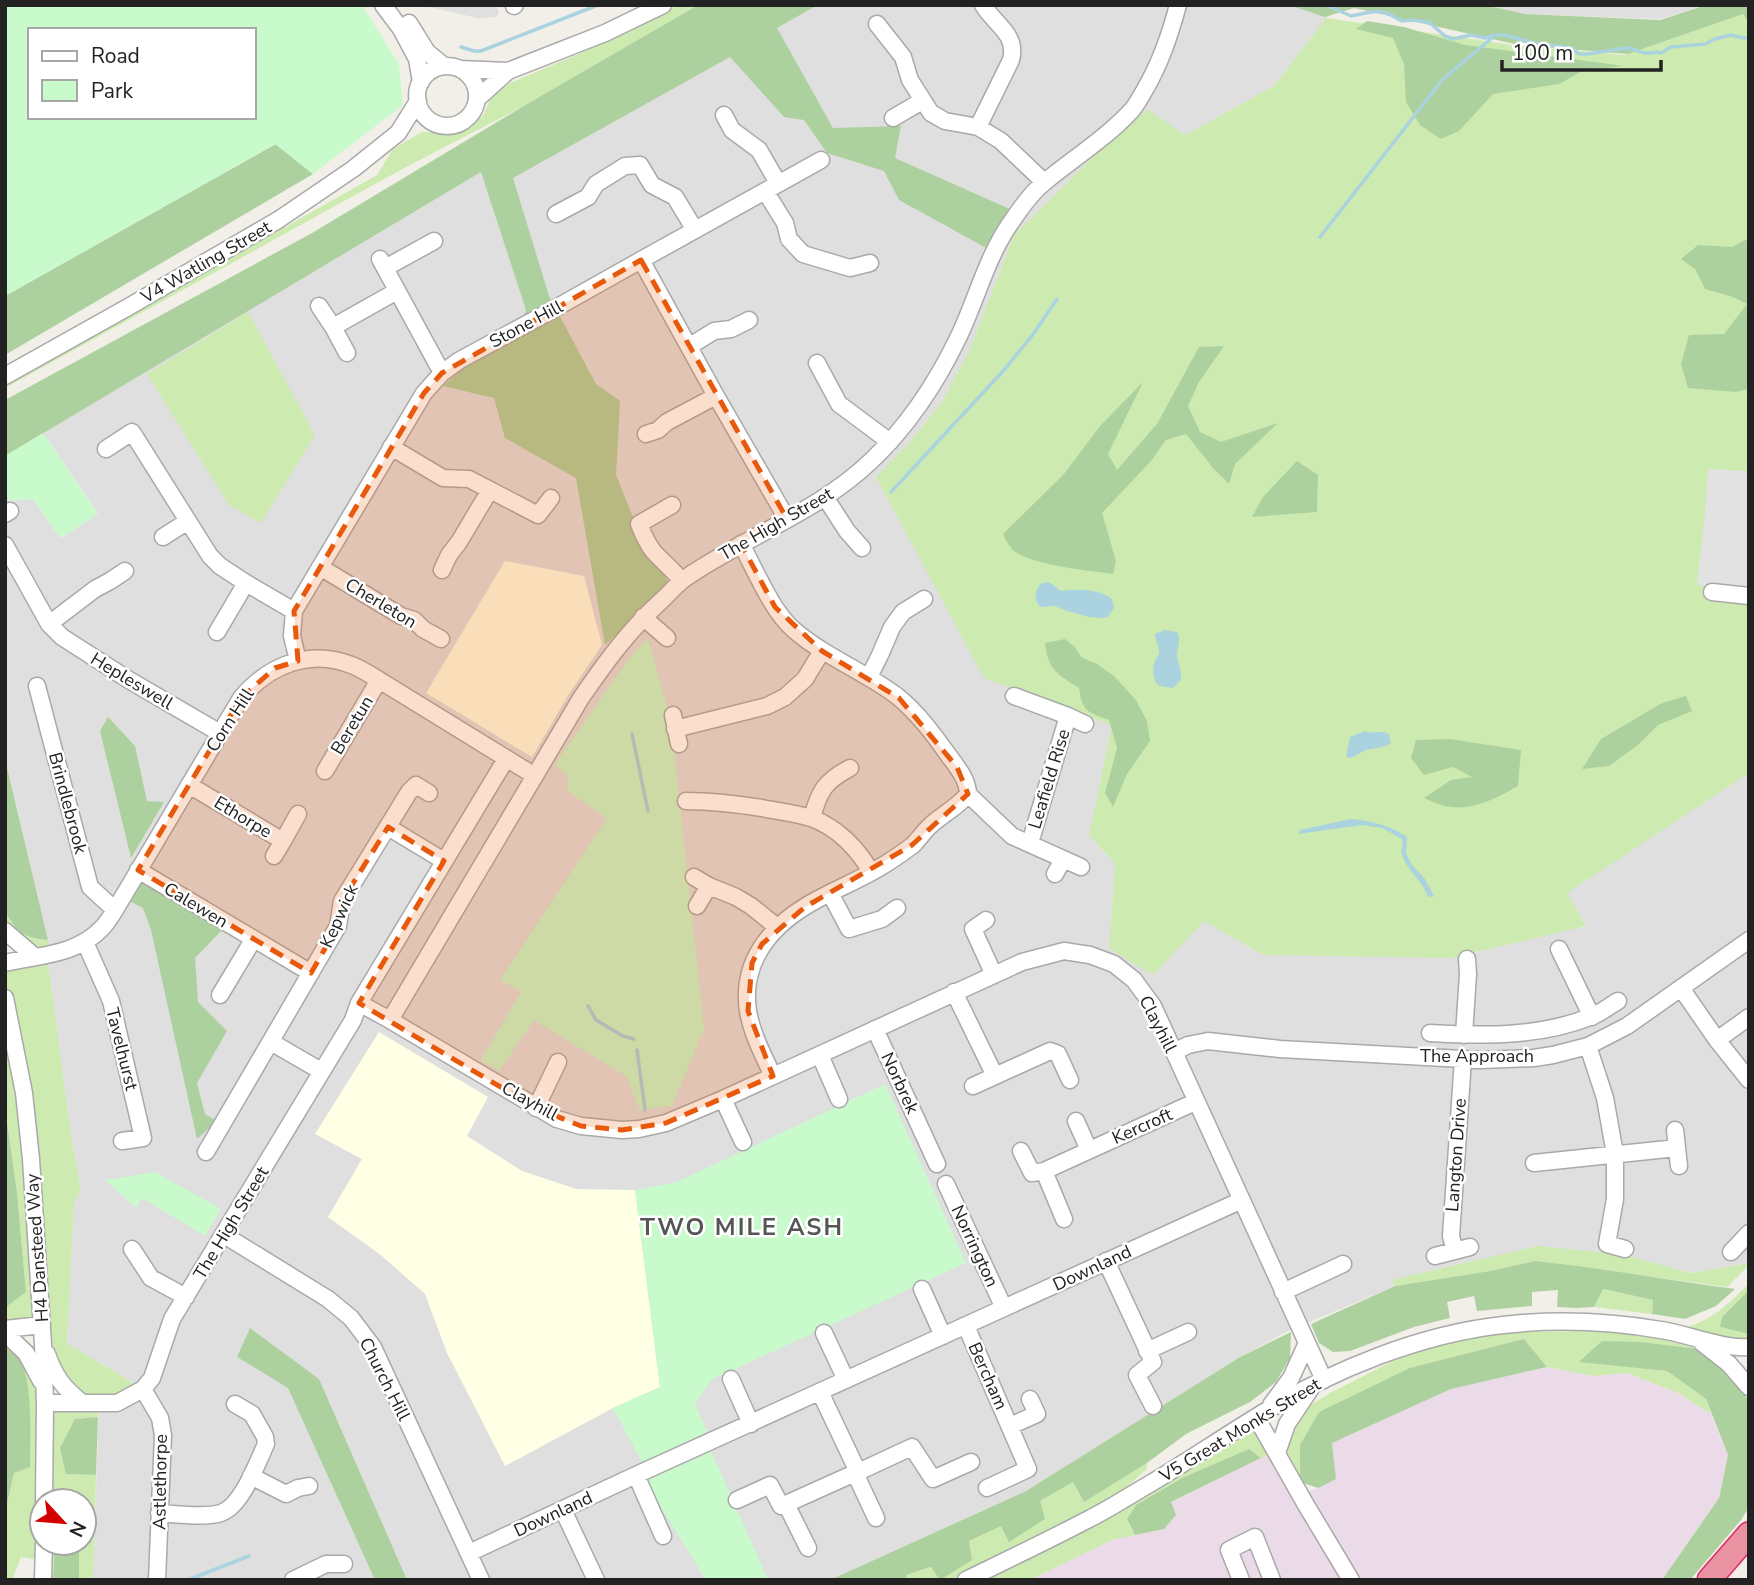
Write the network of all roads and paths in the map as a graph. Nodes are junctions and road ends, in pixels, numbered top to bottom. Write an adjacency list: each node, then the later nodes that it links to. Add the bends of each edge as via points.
1 (383, 5): 9 (street, via 417,59)
2 (396, 5): 7 (street, via 427,52)
3 (663, 5): 8 (street)
4 (983, 5): 16 (street, via 1009,34 1013,52)
5 (1176, 6): 19 (street, The High Street, via 1157,69 1133,109)
6 (877, 24): 12 (street, via 903,57)
7 (452, 68): 8 (street); 9 (street, via 431,71); 10 (street, via 466,73 475,85)
8 (508, 71): 10 (street)
9 (421, 82): 11 (street)
10 (477, 99): 15 (street, via 472,113 460,123)
11 (418, 101): 15 (street, via 422,113); 17 (street, V4 Watling Street)
12 (922, 101): 14 (street); 16 (street, via 945,121)
13 (724, 115): 20 (street, via 732,130 759,150)
14 (893, 118)
15 (437, 124): 17 (street, V4 Watling Street)
16 (978, 127): 19 (street, via 1001,141)
17 (398, 133): 34 (street, V4 Watling Street, via 278,220)
18 (821, 160): 20 (street, Stone Hill)
19 (1044, 182): 37 (street, The High Street, via 1011,222 936,379)
20 (771, 187): 22 (street, Stone Hill); 25 (street, via 789,240 803,254 850,268)
21 (556, 214): 22 (street, via 587,197 596,184 625,166 640,165 652,185 675,197)
22 (695, 230): 24 (street, Stone Hill)
23 (434, 240): 26 (street, via 382,264)
24 (642, 260): 30 (street); 33 (street, Stone Hill)
25 (870, 263)
26 (397, 291): 29 (street); 33 (street)
27 (319, 306): 29 (street)
28 (749, 320): 30 (street, via 714,331)
29 (332, 327): 31 (street)
30 (690, 346): 35 (street)
31 (347, 353)
32 (825, 368): 37 (street, via 839,404)
33 (442, 373): 38 (street, Stone Hill)
34 (5, 376)
35 (716, 396): 36 (street); 44 (street)
36 (646, 434)
37 (890, 442): 41 (street, The High Street)
38 (391, 447): 40 (street, via 443,478 469,479); 50 (street, Stone Hill)
39 (106, 449): 45 (street, via 130,428)
40 (490, 490): 42 (street, via 538,522); 51 (street)
41 (825, 497): 44 (street, The High Street); 49 (street)
42 (551, 498)
43 (673, 505): 53 (street, via 639,524 655,554)
44 (787, 519): 47 (street, The High Street)
45 (188, 521): 46 (street); 54 (street, via 210,556)
46 (163, 537)
47 (741, 544): 53 (street, The High Street); 64 (street, Leafield Rise, via 775,607 792,628)
48 (5, 545): 60 (street, Hepleswell)
49 (862, 548)
50 (320, 567): 58 (street, Stone Hill); 63 (street, Cherleton)
51 (442, 570)
52 (125, 571): 60 (street)
53 (682, 581): 59 (street, The High Street)
54 (246, 583): 58 (street); 61 (street)
55 (1712, 592): 56 (street)
56 (1749, 596)
57 (924, 599): 66 (street, via 903,612 892,627)
58 (294, 611): 65 (street, via 292,636)
59 (643, 617): 62 (street); 77 (street, The High Street, via 580,698)
60 (49, 624): 73 (street, Hepleswell, via 62,638)
61 (217, 632)
62 (668, 637)
63 (442, 639)
64 (822, 650): 66 (street, Leafield Rise); 72 (street, via 805,679 785,697 768,706)
65 (298, 661): 67 (street, Corn Hill, via 324,658); 73 (street, Corn Hill, via 275,668 254,682)
66 (869, 677): 80 (street, Leafield Rise, via 899,698 929,729 957,767)
67 (379, 680): 74 (street, Corn Hill); 76 (street, Beretun)
68 (45, 694): 99 (street, Brindlebrook, via 90,887)
69 (1014, 696): 70 (street, Leafield Rise)
70 (1068, 716): 71 (street, Leafield Rise); 86 (street, Leafield Rise)
71 (1085, 724)
72 (676, 729)
73 (220, 733): 78 (street, Corn Hill)
74 (506, 759): 77 (street, Corn Hill); 89 (street, The High Street)
75 (839, 768): 83 (street, via 822,787)
76 (325, 771)
77 (535, 776): 120 (street, The High Street)
78 (189, 785): 85 (street, Ethorpe); 91 (street, Corn Hill)
79 (429, 793): 84 (street, Kepwick, via 416,785)
80 (968, 794): 86 (street, Leafield Rise, via 1012,836); 92 (street, via 912,845)
81 (686, 801): 83 (street, via 717,795)
82 (298, 814): 85 (street)
83 (812, 818): 92 (street, via 846,840)
84 (388, 827): 89 (street); 110 (street, Kepwick, via 342,901 338,926)
85 (283, 841): 87 (street, Ethorpe)
86 (1030, 843): 88 (street, Leafield Rise)
87 (274, 856)
88 (1063, 859): 90 (street, Leafield Rise); 93 (street)
89 (444, 861): 117 (street, The High Street)
90 (1081, 867)
91 (138, 870): 99 (street, Corn Hill); 103 (street, Calewen)
92 (871, 872): 96 (street)
93 (1055, 874)
94 (694, 877): 95 (street)
95 (709, 886): 97 (street); 101 (street, via 751,905)
96 (830, 893): 98 (street, via 849,929 882,919); 101 (street)
97 (697, 906)
98 (897, 908)
99 (115, 910): 105 (street, Corn Hill, via 102,929)
100 (975, 923): 111 (street)
101 (777, 928): 134 (street, via 752,963 748,988 756,1041)
102 (5, 931): 107 (street)
103 (253, 940): 110 (street, Calewen); 114 (street)
104 (1749, 940): 112 (street, The Approach)
105 (85, 942): 107 (street, Corn Hill); 145 (street, Tavelhurst, via 111,1001 143,1138)
106 (1559, 949): 118 (street, via 1560,968)
107 (34, 956): 108 (street, Corn Hill)
108 (5, 962)
109 (1472, 969): 124 (street)
110 (311, 973): 126 (street, Kepwick)
111 (994, 975): 113 (street, Clayhill); 128 (street, Clayhill, via 1022,961 1064,951 1114,964 1134,980 1153,1006)
112 (1681, 988): 125 (street); 127 (street, The Approach, via 1627,1026)
113 (954, 992): 121 (street, Clayhill); 135 (street)
114 (220, 995)
115 (5, 998): 169 (street, H4 Dansteed Way, via 25,1106)
116 (1618, 1001): 118 (street)
117 (359, 1003): 120 (street); 133 (street, The High Street)
118 (1592, 1017): 122 (street)
119 (1749, 1017): 125 (street)
120 (390, 1020): 142 (street, Clayhill)
121 (875, 1029): 129 (street, Clayhill); 153 (street, Norbrek, via 932,1133)
122 (1529, 1032): 124 (street); 130 (street)
123 (1430, 1033): 124 (street)
124 (1464, 1035)
125 (1717, 1040): 137 (street)
126 (271, 1042): 133 (street); 150 (street, Kepwick)
127 (1588, 1046): 130 (street, The Approach); 151 (street, via 1605,1098)
128 (1174, 1052): 131 (street, The Approach, via 1208,1041); 141 (street, Clayhill)
129 (820, 1055): 134 (street, Clayhill); 140 (street)
130 (1534, 1058): 131 (street, The Approach)
131 (1463, 1059): 162 (street, Langton Drive, via 1451,1236 1462,1249)
132 (558, 1062): 142 (street)
133 (321, 1071): 159 (street, The High Street)
134 (773, 1076): 139 (street, Clayhill)
135 (995, 1076): 136 (street, via 1050,1051 1058,1054); 138 (street)
136 (1070, 1080)
137 (1749, 1080)
138 (973, 1086)
139 (723, 1099): 142 (street, Clayhill, via 666,1123 622,1130 581,1126); 146 (street)
140 (839, 1099)
141 (1195, 1102): 148 (street, Kercroft); 157 (street, Clayhill)
142 (536, 1108)
143 (1076, 1121): 148 (street, Kercroft)
144 (1675, 1130): 147 (street)
145 (122, 1141)
146 (743, 1142)
147 (1677, 1149): 151 (street); 154 (street)
148 (1089, 1150): 155 (street, Kercroft)
149 (1021, 1151): 155 (street, via 1032,1173)
150 (206, 1152)
151 (1615, 1154): 152 (street, via 1553,1154); 161 (street, via 1615,1199 1599,1243)
152 (1534, 1163)
153 (937, 1164)
154 (1679, 1166)
155 (1044, 1171): 158 (street)
156 (946, 1184): 168 (street, Norrington)
157 (1242, 1200): 163 (street, Downland); 166 (street, Clayhill)
158 (1064, 1219)
159 (224, 1235): 167 (street, The High Street); 213 (street, Church Hill, via 351,1318 373,1347)
160 (132, 1249): 167 (street, via 150,1278)
161 (1625, 1249)
162 (1435, 1256)
163 (1106, 1261): 168 (street, Downland); 179 (street)
164 (1343, 1264): 166 (street)
165 (922, 1289): 174 (street)
166 (1283, 1292): 177 (street, Clayhill)
167 (186, 1297): 185 (street, The High Street, via 172,1319)
168 (1004, 1308): 170 (street, Downland)
169 (42, 1325): 171 (street); 176 (street, H4 Dansteed Way)
170 (966, 1326): 174 (street, Downland); 195 (street, Bercham)
171 (5, 1331): 183 (street, via 26,1353)
172 (1188, 1332): 179 (street)
173 (824, 1333): 181 (street)
174 (943, 1336): 181 (street, Downland)
175 (1696, 1338): 178 (street, V5 Great Monks Street); 182 (street, V5 Great Monks Street, via 1583,1321 1500,1325 1420,1342); 184 (street, V5 Great Monks Street)
176 (43, 1344): 183 (street, H4 Dansteed Way); 188 (street, via 65,1390)
177 (1306, 1345): 182 (street, Clayhill); 193 (street, via 1292,1378)
178 (1749, 1347)
179 (1147, 1351): 191 (street, via 1153,1362 1137,1374)
180 (731, 1379): 194 (street)
181 (846, 1380): 186 (street, Downland)
182 (1318, 1383): 193 (street, V5 Great Monks Street); 197 (street, via 1286,1424)
183 (44, 1386): 189 (street, H4 Dansteed Way)
184 (1749, 1387)
185 (144, 1389): 188 (street, via 117,1402); 208 (street, Astlethorpe, via 163,1435)
186 (820, 1392): 194 (street, Downland); 199 (street)
187 (1030, 1399): 192 (street, Bercham)
188 (82, 1402): 189 (street)
189 (45, 1403): 203 (street, H4 Dansteed Way)
190 (235, 1404): 201 (street, via 253,1414 265,1437)
191 (1153, 1406)
192 (1037, 1414): 195 (street, Bercham); 196 (street, Bercham)
193 (1262, 1414): 197 (street); 221 (street, V5 Great Monks Street, via 1092,1518)
194 (751, 1424): 200 (street, Downland)
195 (1010, 1426): 204 (street, Bercham, via 1028,1469)
196 (1044, 1430)
197 (1277, 1453): 224 (street)
198 (971, 1462): 199 (street, via 933,1479 912,1447)
199 (856, 1472): 206 (street); 209 (street)
200 (636, 1475): 207 (street, Downland); 211 (street)
201 (251, 1476): 202 (street, via 286,1494); 208 (street, via 236,1502 224,1512)
202 (309, 1486)
203 (44, 1487)
204 (987, 1488)
205 (737, 1500): 206 (street, via 770,1485 781,1506)
206 (786, 1504): 212 (street)
207 (563, 1510): 213 (street, Downland); 220 (street)
208 (159, 1513): 217 (street, Astlethorpe)
209 (876, 1518)
210 (1749, 1534): 225 (highway)
211 (663, 1536)
212 (808, 1548)
213 (469, 1553): 219 (street, Church Hill)
214 (44, 1557): 216 (street)
215 (344, 1564): 218 (street, via 326,1564)
216 (43, 1580)
217 (157, 1580)
218 (293, 1580)
219 (481, 1580)
220 (596, 1580)
221 (966, 1580)
222 (1241, 1580): 223 (street, via 1229,1550 1255,1537)
223 (1272, 1580)
224 (1350, 1580)
225 (1709, 1580)

